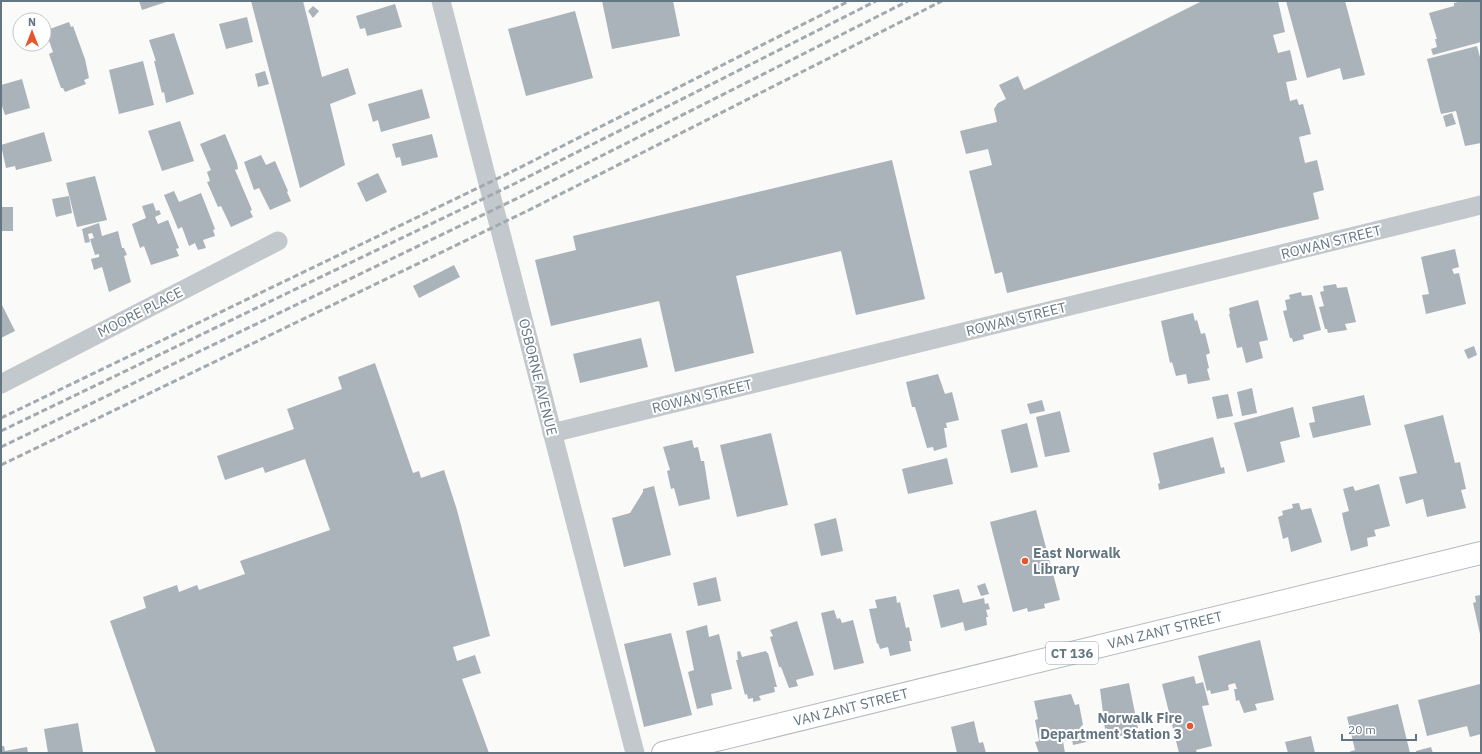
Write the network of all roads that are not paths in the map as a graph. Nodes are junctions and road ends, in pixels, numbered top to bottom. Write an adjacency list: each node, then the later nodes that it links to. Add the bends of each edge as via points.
1 (441, 1): 5 (street, OSBORNE AVENUE)
2 (1481, 205): 5 (street, ROWAN STREET)
3 (278, 241): 4 (street, MOORE PLACE)
4 (1, 384)
5 (552, 433): 7 (street, OSBORNE AVENUE)
6 (1481, 553): 8 (main road, VAN ZANT STREET / CT 136)
7 (635, 753)
8 (663, 753)

